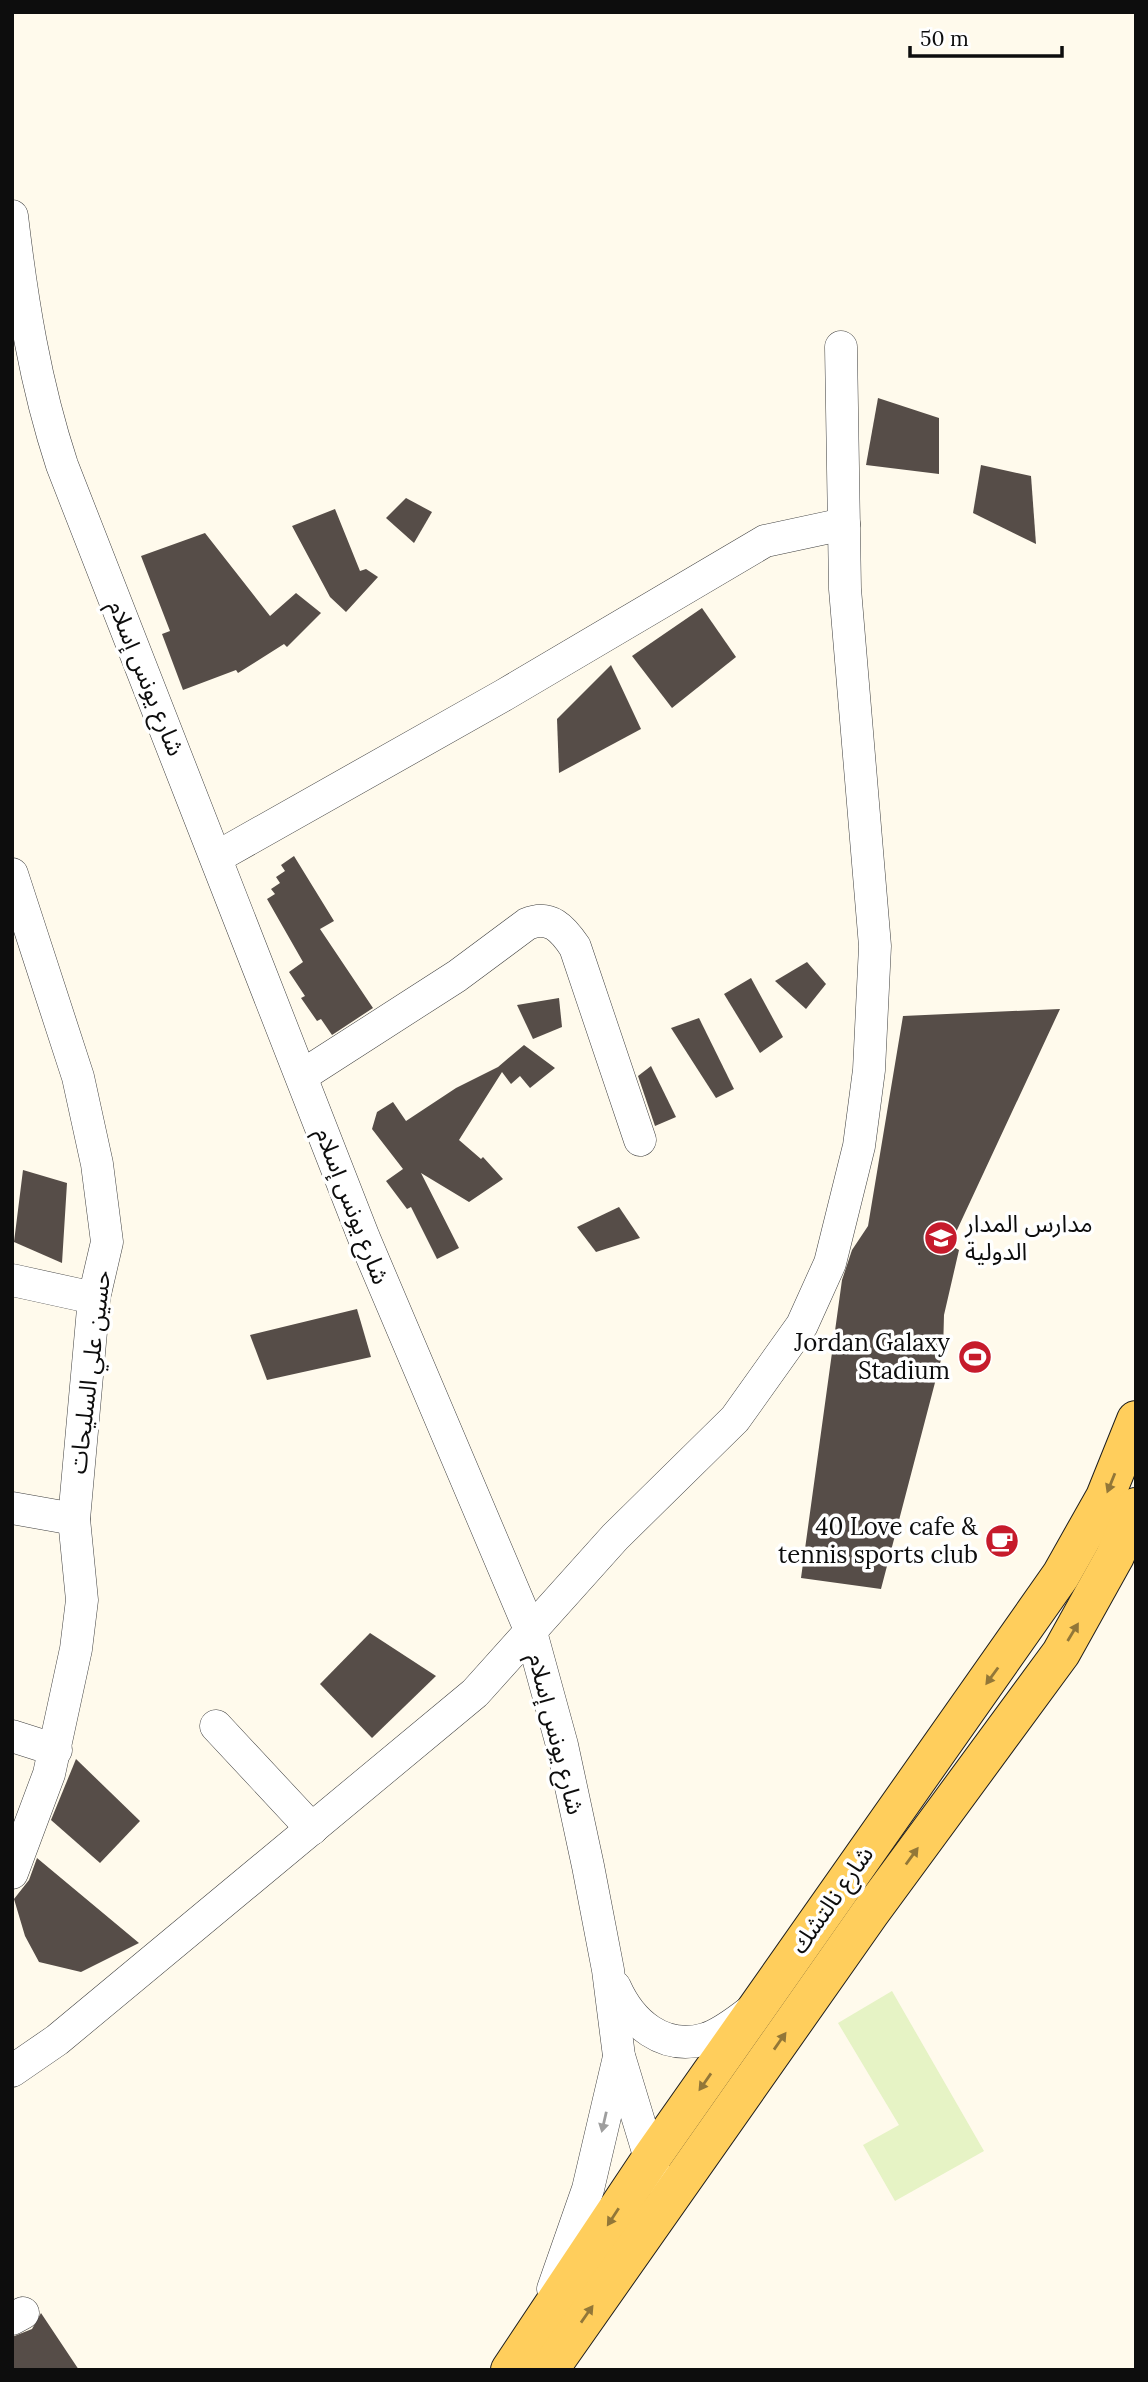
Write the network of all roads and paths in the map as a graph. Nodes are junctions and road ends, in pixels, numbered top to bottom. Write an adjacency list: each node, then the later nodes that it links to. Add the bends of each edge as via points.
1 (12, 216): 4 (street, شارع يونس إسلام, via 22,306 53,438)
2 (841, 347): 3 (street)
3 (844, 524): 4 (street, via 765,541); 14 (street, via 845,589 875,946 869,1070 859,1146 833,1251 802,1325 736,1419 615,1537)
4 (217, 857): 6 (street, شارع يونس إسلام)
5 (12, 874): 9 (street, حسين علي السليحات, via 65,1028 97,1164 107,1242)
6 (303, 1075): 7 (street, via 457,976 527,924 549,921 560,927 575,947); 14 (street, شارع يونس إسلام, via 411,1354)
7 (640, 1140)
8 (12, 1280): 9 (street)
9 (94, 1298): 13 (street, حسين علي السليحات)
10 (1136, 1420): 21 (main road, شارع نالتشك, one-way to 21, via 1105,1497 1061,1575)
11 (1136, 1507): 25 (main road, شارع نالتشك, one-way to 11, via 1061,1653)
12 (12, 1508): 13 (street)
13 (74, 1519): 17 (street, حسين علي السليحات, via 82,1600)
14 (530, 1632): 18 (street, via 475,1693); 20 (street, شارع يونس إسلام, via 562,1745)
15 (216, 1726): 18 (street)
16 (12, 1736): 17 (street)
17 (56, 1750): 19 (street, حسين علي السليحات)
18 (312, 1829): 23 (street, via 57,2040)
19 (12, 1873)
20 (608, 1970): 21 (street, via 634,2020 662,2038 704,2039); 22 (street, شارع يونس إسلام)
21 (757, 2007): 24 (main road, شارع نالتشك, one-way to 24)
22 (619, 2056): 24 (street, شارع يونس إسلام); 26 (street, one-way to 26, via 588,2189)
23 (12, 2071)
24 (650, 2160): 25 (street, شارع يونس إسلام); 26 (main road, شارع نالتشك, one-way to 26)
25 (664, 2204): 28 (main road, شارع نالتشك, one-way to 25)
26 (540, 2327): 27 (main road, شارع نالتشك)
27 (510, 2370)
28 (548, 2370)

